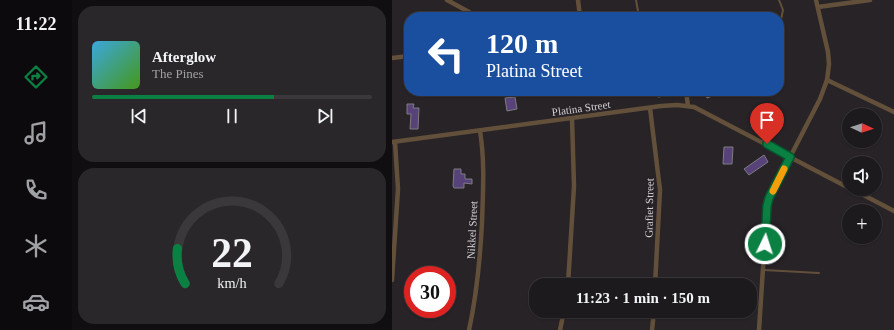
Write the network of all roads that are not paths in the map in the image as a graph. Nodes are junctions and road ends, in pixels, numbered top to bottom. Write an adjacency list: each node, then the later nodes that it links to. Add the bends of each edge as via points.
1 (448, 0): 8 (street)
2 (578, 0): 9 (street)
3 (636, 0): 10 (lane)
4 (779, 0): 11 (lane)
5 (816, 0): 7 (street)
6 (870, 0): 7 (street)
7 (818, 6): 14 (street, via 828,52)
8 (469, 12)
9 (579, 12)
10 (638, 12)
11 (783, 12)
12 (404, 57): 13 (street)
13 (392, 58)
14 (827, 80): 18 (street); 22 (street)
15 (687, 96): 16 (street)
16 (688, 106): 17 (street, Platina Street); 22 (street, Platina Street, via 719,119)
17 (650, 108): 19 (street, Platina Street); 30 (street, Grafiet Street, via 660,190)
18 (894, 112)
19 (572, 118): 20 (street, Platina Street); 29 (street, via 574,186)
20 (480, 130): 21 (street, Platina Street); 34 (street, Nikkel Street, via 484,171 480,250 478,284)
21 (393, 142): 26 (street, via 398,179)
22 (790, 157): 23 (street, Platina Street); 27 (street, via 768,202)
23 (842, 184)
24 (865, 196): 25 (street)
25 (894, 211)
26 (394, 223): 31 (street)
27 (763, 270): 28 (lane); 37 (street)
28 (819, 274)
29 (568, 278)
30 (655, 278)
31 (392, 280)
32 (563, 318): 35 (street)
33 (653, 318): 36 (street)
34 (469, 330)
35 (560, 330)
36 (652, 330)
37 (759, 330)

